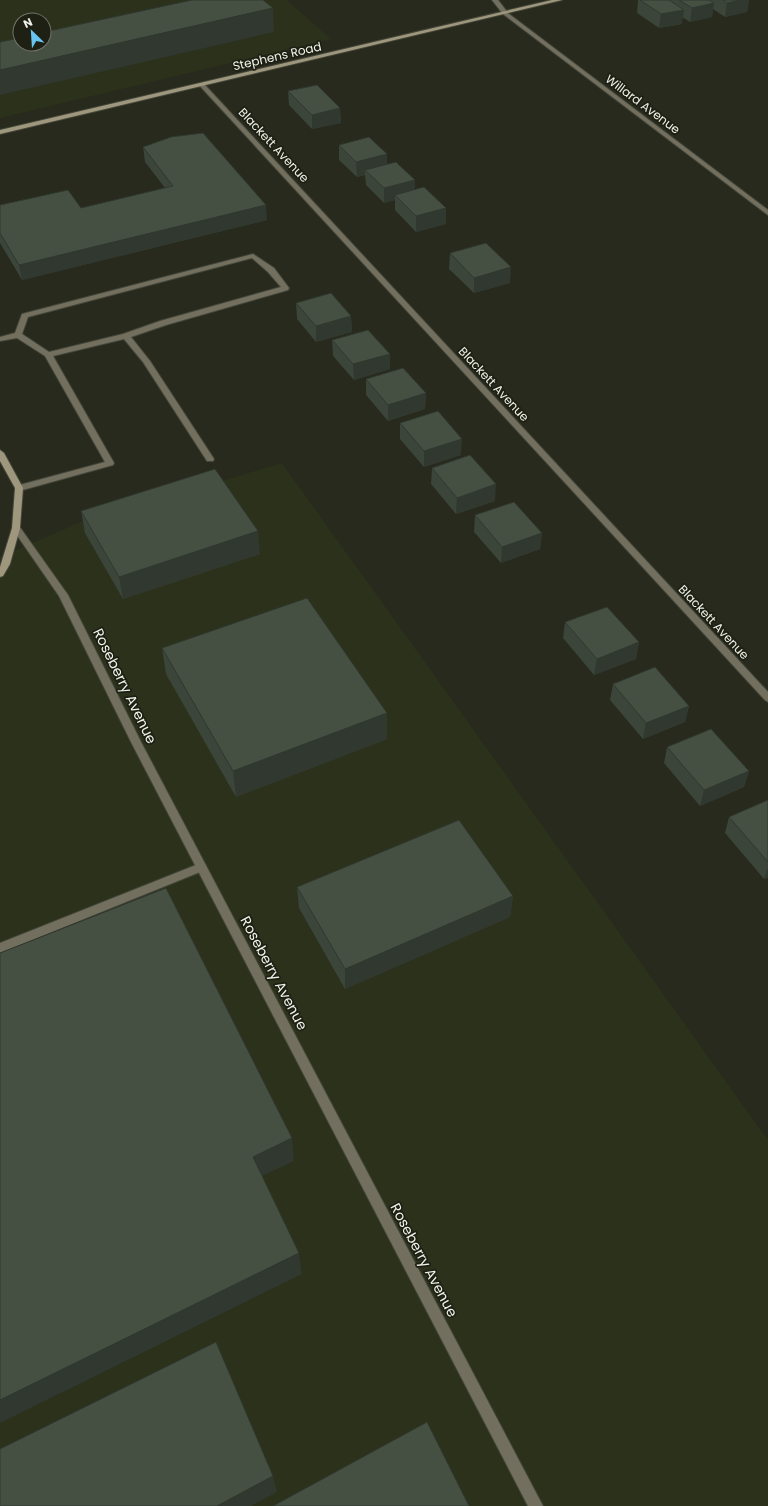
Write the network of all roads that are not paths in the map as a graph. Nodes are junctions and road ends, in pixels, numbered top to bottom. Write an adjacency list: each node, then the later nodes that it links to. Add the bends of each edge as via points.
1 (495, 0): 3 (street, Willard Avenue)
2 (559, 0): 3 (street, Stephens Road)
3 (505, 13): 4 (street, Stephens Road); 6 (street, Willard Avenue)
4 (202, 85): 5 (street, Stephens Road); 16 (street, Blackett Avenue)
5 (0, 132)
6 (768, 212)
7 (18, 335): 8 (street, via 25,316 252,256 271,270 285,288 162,323); 9 (street); 10 (street)
8 (126, 336): 10 (street); 12 (street, via 146,361)
9 (0, 339)
10 (48, 355): 13 (street, via 110,463)
11 (0, 453): 13 (street)
12 (210, 459)
13 (19, 488): 14 (street)
14 (16, 528): 15 (street, via 6,564); 17 (street, Roseberry Avenue, via 63,595)
15 (0, 574)
16 (768, 698)
17 (201, 867): 18 (street); 19 (street, Roseberry Avenue)
18 (0, 948)
19 (536, 1506)

